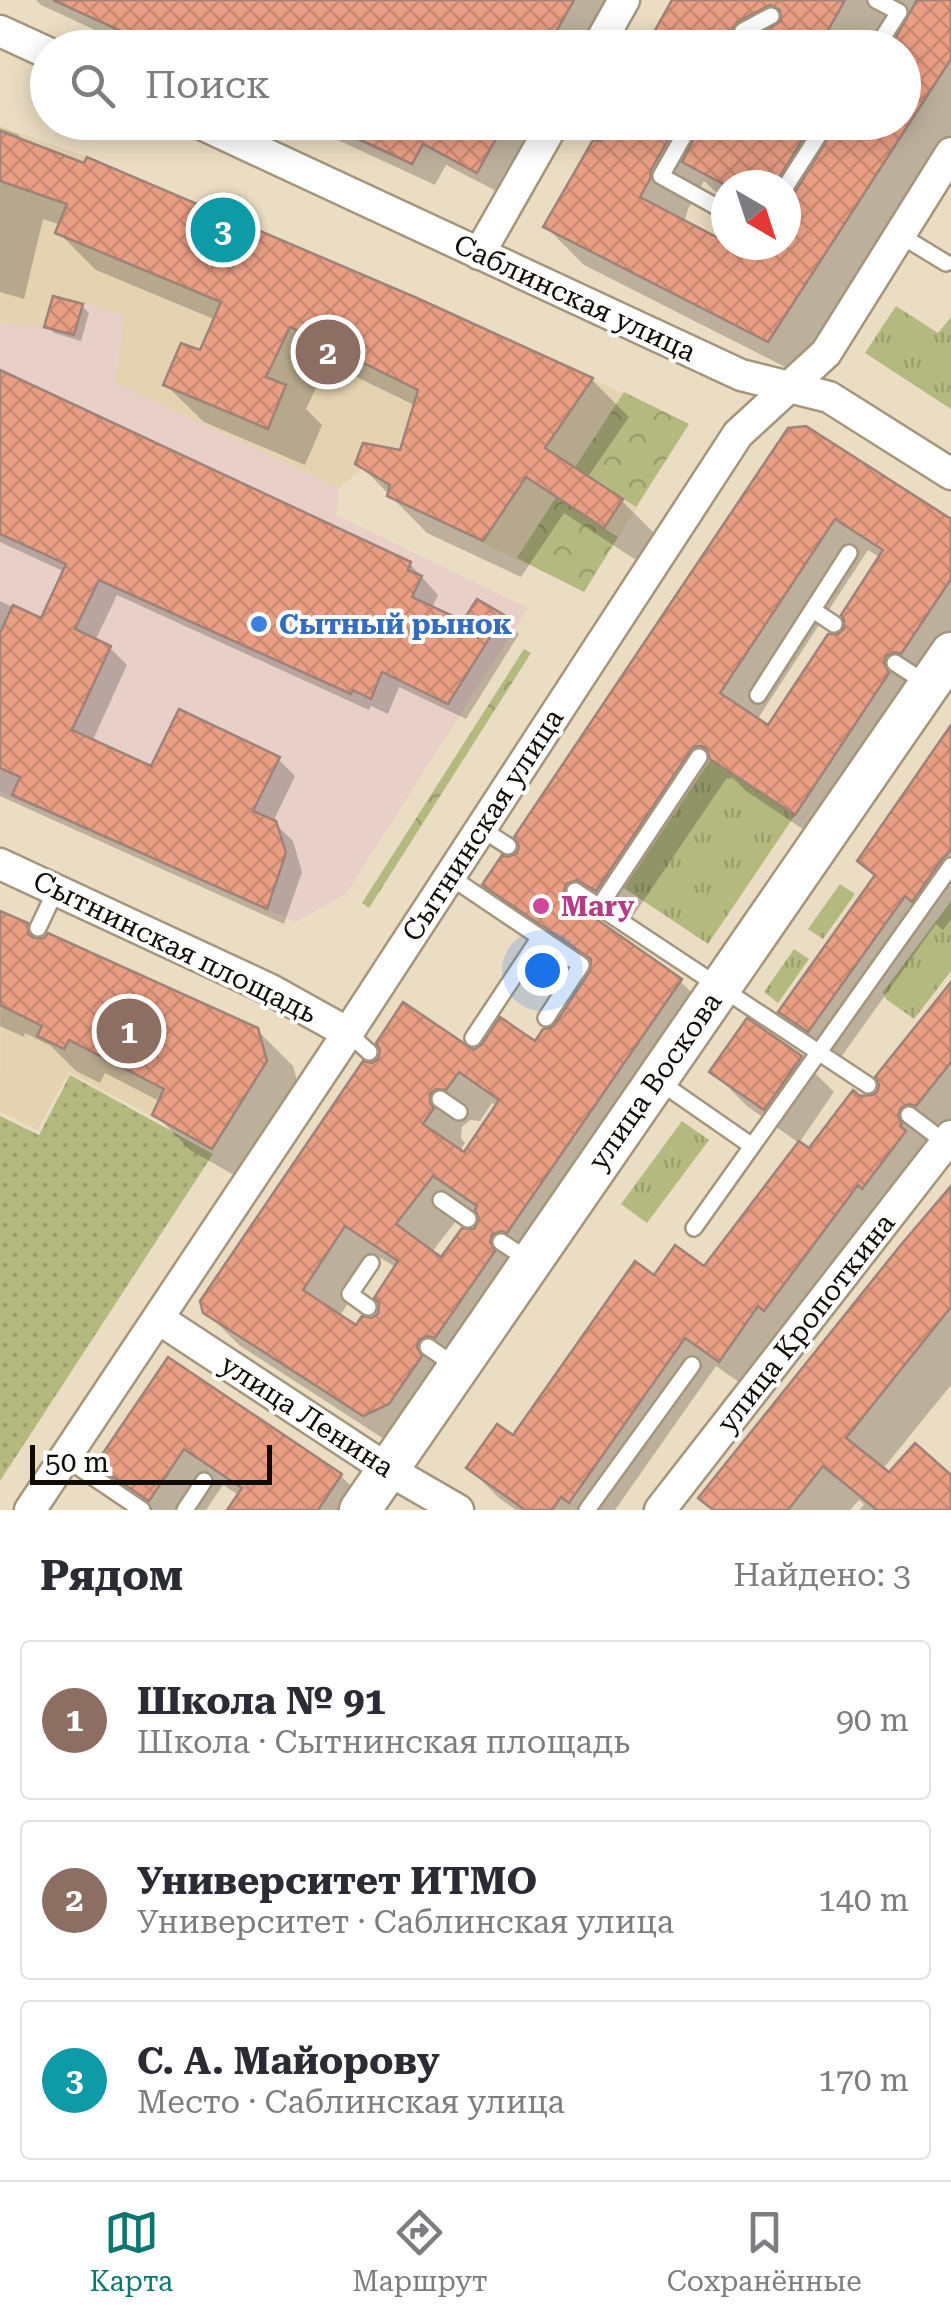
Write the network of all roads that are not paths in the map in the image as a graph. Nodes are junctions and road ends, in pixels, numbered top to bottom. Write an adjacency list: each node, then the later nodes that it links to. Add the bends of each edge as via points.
1 (624, 0): 4 (street)
2 (876, 0): 6 (lane, via 899,12)
3 (771, 16): 5 (lane)
4 (607, 30)
5 (744, 30)
6 (888, 30)
7 (0, 31): 8 (street)
8 (30, 45)
9 (235, 140): 17 (street, Саблинская улица)
10 (544, 140): 17 (street)
11 (679, 140): 15 (lane, via 661,176)
12 (815, 140): 14 (lane)
13 (951, 153): 16 (street, Сытнинская улица)
14 (796, 170)
15 (711, 204)
16 (900, 235): 18 (lane); 19 (street, Сытнинская улица, via 826,353)
17 (479, 254): 19 (street, Саблинская улица, via 741,375)
18 (946, 264)
19 (788, 387): 20 (street, Саблинская улица, via 829,397); 28 (street, Сытнинская улица, via 738,434)
20 (951, 474)
21 (849, 554): 22 (lane)
22 (812, 610): 23 (lane); 26 (lane)
23 (834, 624)
24 (895, 663): 25 (lane)
25 (940, 669): 38 (street, улица Воскова)
26 (758, 696)
27 (700, 757): 35 (lane)
28 (480, 828): 29 (lane); 32 (street, Сытнинская улица)
29 (508, 846)
30 (0, 864): 33 (street, Сытнинская площадь)
31 (951, 866): 42 (lane)
32 (449, 876): 37 (lane); 41 (street, Сытнинская улица)
33 (56, 890): 36 (lane); 41 (street, Сытнинская площадь, via 271,990)
34 (575, 891): 35 (lane)
35 (599, 907): 38 (lane)
36 (38, 928)
37 (540, 938): 39 (lane, via 581,965); 40 (lane)
38 (720, 988): 42 (lane); 43 (street, улица Воскова)
39 (546, 1018)
40 (473, 1038)
41 (359, 1042): 55 (street, Сытнинская улица)
42 (818, 1053): 44 (lane); 49 (lane)
43 (656, 1079): 49 (lane); 58 (street, улица Воскова, via 516,1251 442,1357)
44 (868, 1086)
45 (440, 1099): 46 (lane)
46 (460, 1112)
47 (909, 1115): 48 (lane)
48 (948, 1139): 66 (street, улица Кропоткина, via 744,1415)
49 (752, 1146): 52 (lane)
50 (441, 1200): 51 (lane)
51 (468, 1219)
52 (694, 1228)
53 (371, 1263): 54 (lane, via 350,1294)
54 (368, 1307)
55 (159, 1318): 57 (street, Сытнинская улица); 58 (street, улица Ленина)
56 (692, 1366): 65 (lane)
57 (65, 1458): 60 (street, Сытнинская улица); 61 (lane)
58 (387, 1468): 63 (street, улица Воскова); 64 (street, улица Ленина)
59 (204, 1481): 62 (lane)
60 (30, 1510)
61 (142, 1510)
62 (184, 1510)
63 (360, 1510)
64 (458, 1510)
65 (586, 1510)
66 (660, 1510)

